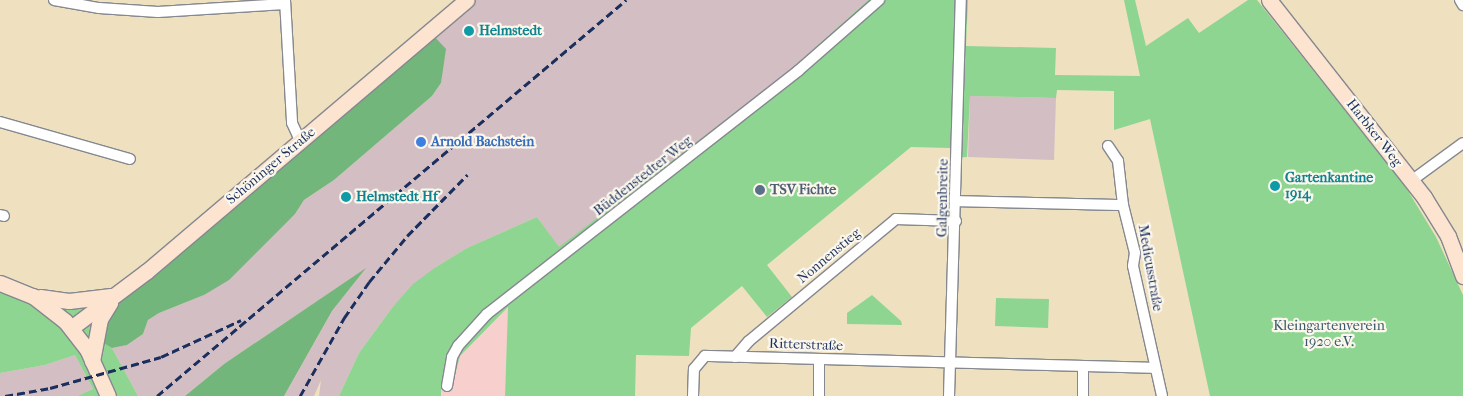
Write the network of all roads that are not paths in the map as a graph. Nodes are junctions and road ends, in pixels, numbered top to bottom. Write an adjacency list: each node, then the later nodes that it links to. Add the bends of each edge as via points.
1 (54, 0): 8 (street)
2 (465, 0): 11 (main road, Schöninger Straße)
3 (879, 0): 30 (street, Büddenstedter Weg, via 798,71 486,314 452,357)
4 (961, 0): 16 (street, Galgenbreite)
5 (1269, 0): 15 (main road, Harbker Weg)
6 (1460, 0): 9 (street)
7 (285, 2): 8 (street, via 158,12); 11 (street, via 292,123)
8 (99, 4)
9 (1463, 5)
10 (0, 122): 14 (street)
11 (300, 142): 22 (main road, Schöninger Straße)
12 (1463, 143): 15 (street)
13 (1108, 146): 17 (street, Medicusstraße, via 1118,161)
14 (130, 158)
15 (1412, 181): 19 (main road, Harbker Weg, via 1442,222)
16 (957, 201): 17 (street); 18 (street, Galgenbreite)
17 (1123, 205): 29 (street, Medicusstraße)
18 (956, 221): 24 (street, Nonnenstieg, via 896,219 749,341); 27 (street, Galgenbreite)
19 (1463, 276)
20 (0, 282): 21 (main road)
21 (33, 296): 22 (main road, via 69,301); 23 (main road)
22 (115, 296): 23 (main road, Schöninger Straße); 26 (main road, via 100,319)
23 (71, 328): 26 (main road)
24 (735, 357): 25 (street, Ritterstraße); 32 (street, Ritterstraße, via 705,356 697,361)
25 (819, 359): 27 (street, Ritterstraße); 33 (street)
26 (92, 361): 31 (main road)
27 (950, 363): 28 (street, Ritterstraße); 34 (street, Galgenbreite)
28 (1083, 367): 29 (street, Ritterstraße); 35 (street)
29 (1155, 368): 36 (street, Medicusstraße)
30 (447, 386)
31 (108, 396)
32 (693, 396)
33 (818, 396)
34 (949, 396)
35 (1083, 396)
36 (1162, 396)

